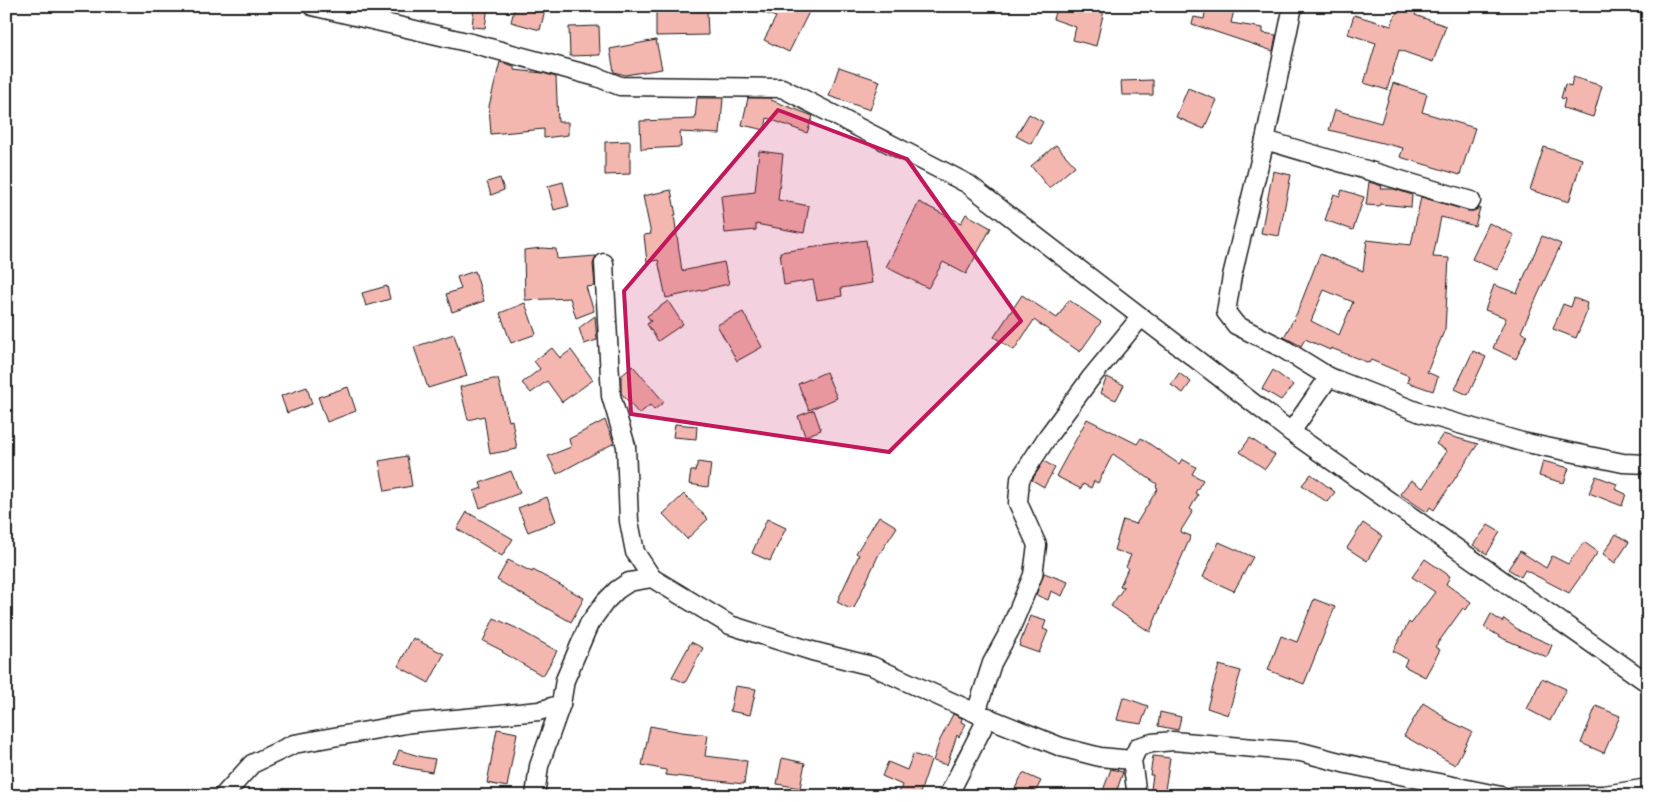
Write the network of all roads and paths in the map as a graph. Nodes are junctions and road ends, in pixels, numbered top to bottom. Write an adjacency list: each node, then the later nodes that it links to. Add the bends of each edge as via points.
1 (312, 6): 6 (street, via 597,76 620,86 782,88 968,184)
2 (1293, 6): 3 (street)
3 (1265, 140): 4 (street); 7 (street, via 1239,242 1226,312 1236,325)
4 (1471, 201)
5 (604, 264): 10 (street, via 611,396 626,446 629,521 635,552)
6 (1140, 318): 8 (street); 13 (street, via 1090,379 1020,479 1018,503 1038,544 1033,575 992,663)
7 (1329, 377): 8 (street); 9 (street, via 1421,413 1522,442 1623,463)
8 (1291, 432): 11 (street)
9 (1648, 464)
10 (652, 578): 12 (street, via 629,582 617,590 589,624 565,680); 13 (street, via 730,625 872,666)
11 (1648, 683)
12 (561, 704): 16 (street, via 540,711 412,723 294,744 252,764); 17 (street, via 539,766)
13 (982, 715): 14 (street, via 1062,747 1100,757); 18 (street)
14 (1132, 760): 19 (street); 20 (street, via 1138,747 1173,741 1301,752)
15 (1648, 788): 21 (street, via 1604,794)
16 (223, 796)
17 (535, 796)
18 (948, 796)
19 (1137, 796)
20 (1501, 796)
21 (1514, 796)

